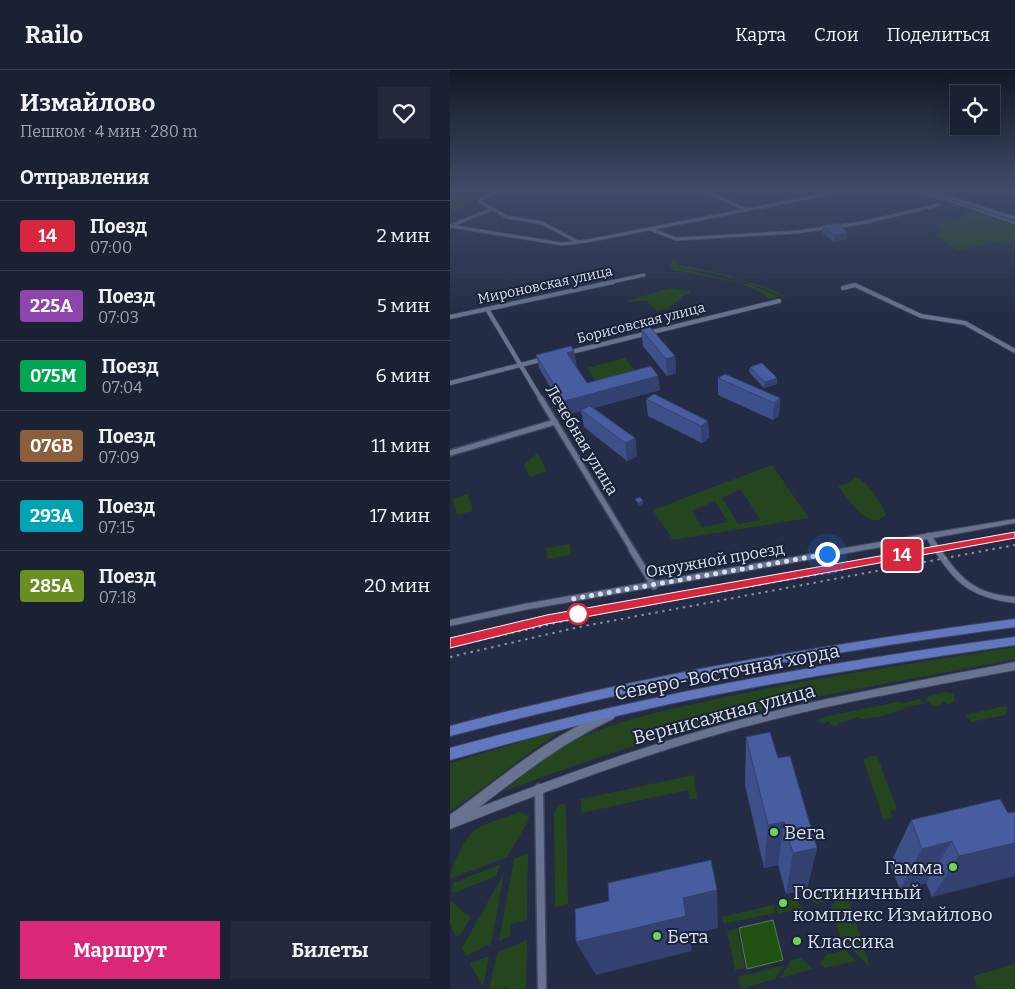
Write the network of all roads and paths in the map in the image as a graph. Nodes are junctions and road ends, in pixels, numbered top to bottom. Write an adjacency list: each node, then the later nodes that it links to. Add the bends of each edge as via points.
1 (494, 233): 6 (street, via 558,243)
2 (561, 233): 6 (street)
3 (629, 233): 6 (street)
4 (661, 233): 5 (street, via 676,238)
5 (779, 233)
6 (576, 241)
7 (644, 275): 10 (street, Мироновская улица)
8 (843, 288): 12 (street, via 855,285 920,316 965,323)
9 (779, 301): 13 (street, Борисовская улица)
10 (487, 309): 11 (street, Мироновская улица); 15 (street, Лечебная улица)
11 (450, 317)
12 (1015, 351)
13 (559, 355)
14 (551, 357): 15 (street)
15 (520, 365): 16 (street); 17 (street, Лечебная улица)
16 (450, 383)
17 (555, 422): 18 (street); 21 (street, Лечебная улица)
18 (450, 453)
19 (1015, 521): 20 (street, Окружной проезд)
20 (928, 535): 21 (street, Окружной проезд); 22 (street, via 951,571 968,586 994,598)
21 (654, 586): 24 (street, Окружной проезд, via 524,607)
22 (1015, 600)
23 (1015, 622): 28 (main road, Северо-Восточная хорда, via 737,666 563,702)
24 (450, 623)
25 (1015, 641): 27 (main road, Северо-Восточная хорда, via 802,674)
26 (1015, 666): 30 (street, Вернисажная улица, via 758,719)
27 (632, 708): 29 (main road, Северо-Восточная хорда, via 511,736); 31 (main road, via 598,721 552,746)
28 (450, 731)
29 (450, 754)
30 (539, 788): 31 (street, Вернисажная улица); 32 (street)
31 (450, 823)
32 (542, 989)

